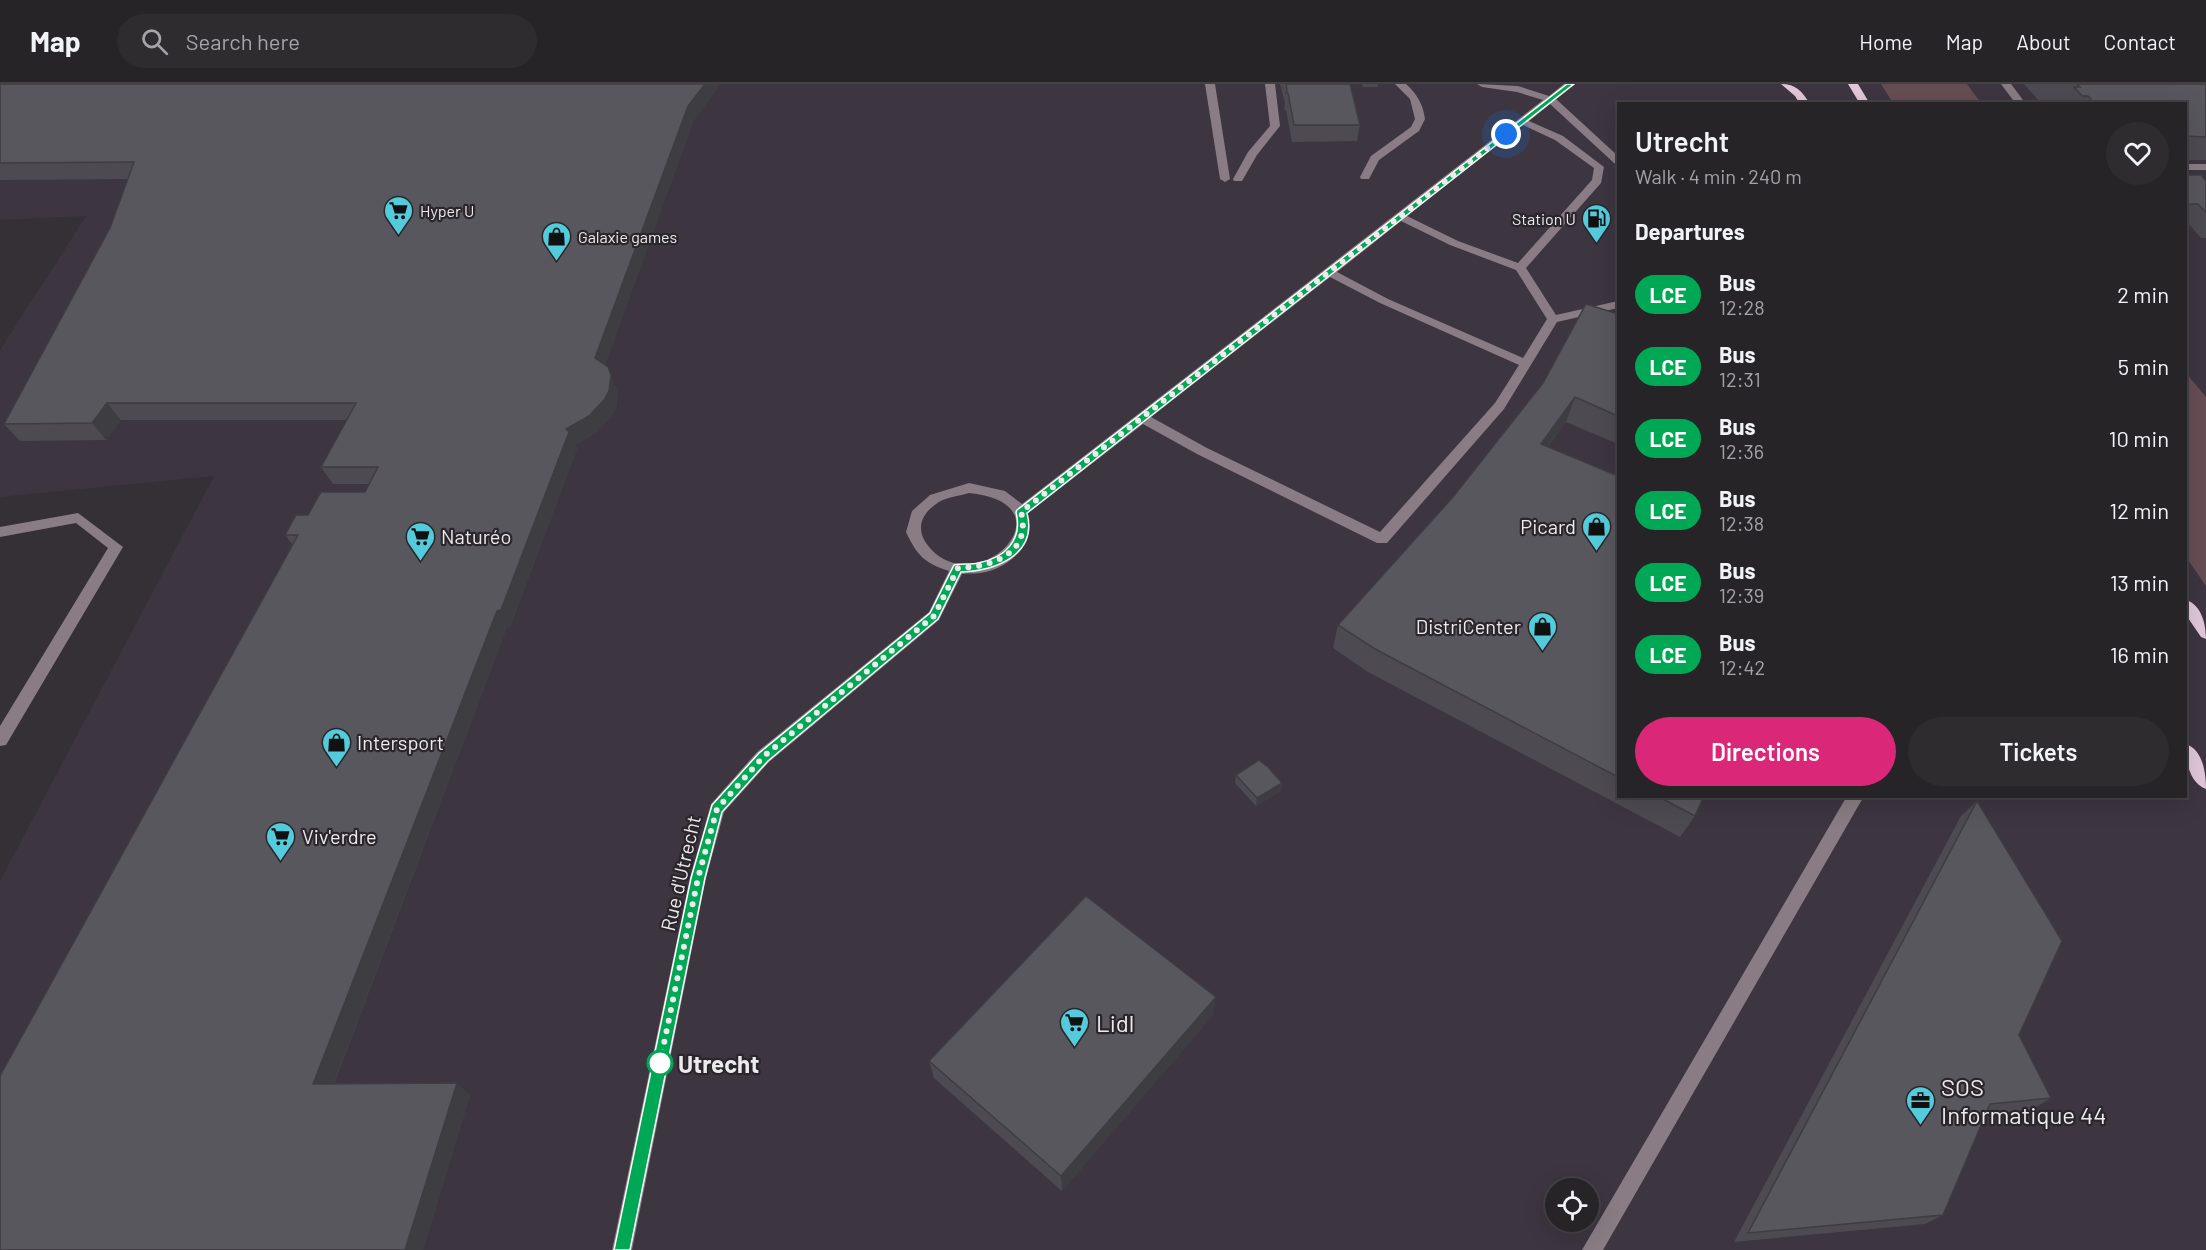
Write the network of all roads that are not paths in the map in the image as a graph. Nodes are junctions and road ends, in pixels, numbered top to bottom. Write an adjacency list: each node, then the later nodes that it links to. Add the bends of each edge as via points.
1 (1210, 84): 19 (street)
2 (1270, 84): 18 (street, via 1275,126 1251,154)
3 (1400, 84): 17 (street, via 1415,99 1420,119 1415,129 1375,159)
4 (1482, 84): 9 (street)
5 (1570, 84): 9 (street)
6 (1786, 84): 10 (main road)
7 (1853, 84): 11 (main road)
8 (2006, 84): 12 (street)
9 (1550, 99): 13 (street); 14 (street)
10 (1804, 102)
11 (1864, 102)
12 (2020, 102)
13 (1522, 121): 20 (street); 21 (street, via 1559,138 1599,167 1597,181)
14 (1617, 160)
15 (2187, 167): 16 (street)
16 (2206, 167)
17 (1365, 177)
18 (1238, 178)
19 (1225, 179)
20 (1400, 217): 21 (street); 22 (street)
21 (1520, 268): 24 (street)
22 (1329, 272): 25 (street, via 1384,301); 26 (street)
23 (1617, 305): 24 (street)
24 (1553, 319): 25 (street)
25 (1526, 364): 26 (street, via 1500,406 1383,539)
26 (1142, 418): 27 (street)
27 (1021, 512): 29 (street, via 1023,533 1011,552 987,565); 29 (street, via 1000,494 969,488 927,503 914,522 912,535 917,547 927,557)
28 (0, 532): 32 (street, via 78,518 116,547)
29 (958, 568): 36 (street, Rue d'Utrecht, via 934,616 763,757 717,809 698,878)
30 (2187, 606): 31 (main road)
31 (2206, 633)
32 (0, 740)
33 (2187, 753): 34 (main road)
34 (2206, 782)
35 (1855, 798): 37 (street)
36 (622, 1250)
37 (1592, 1250)

